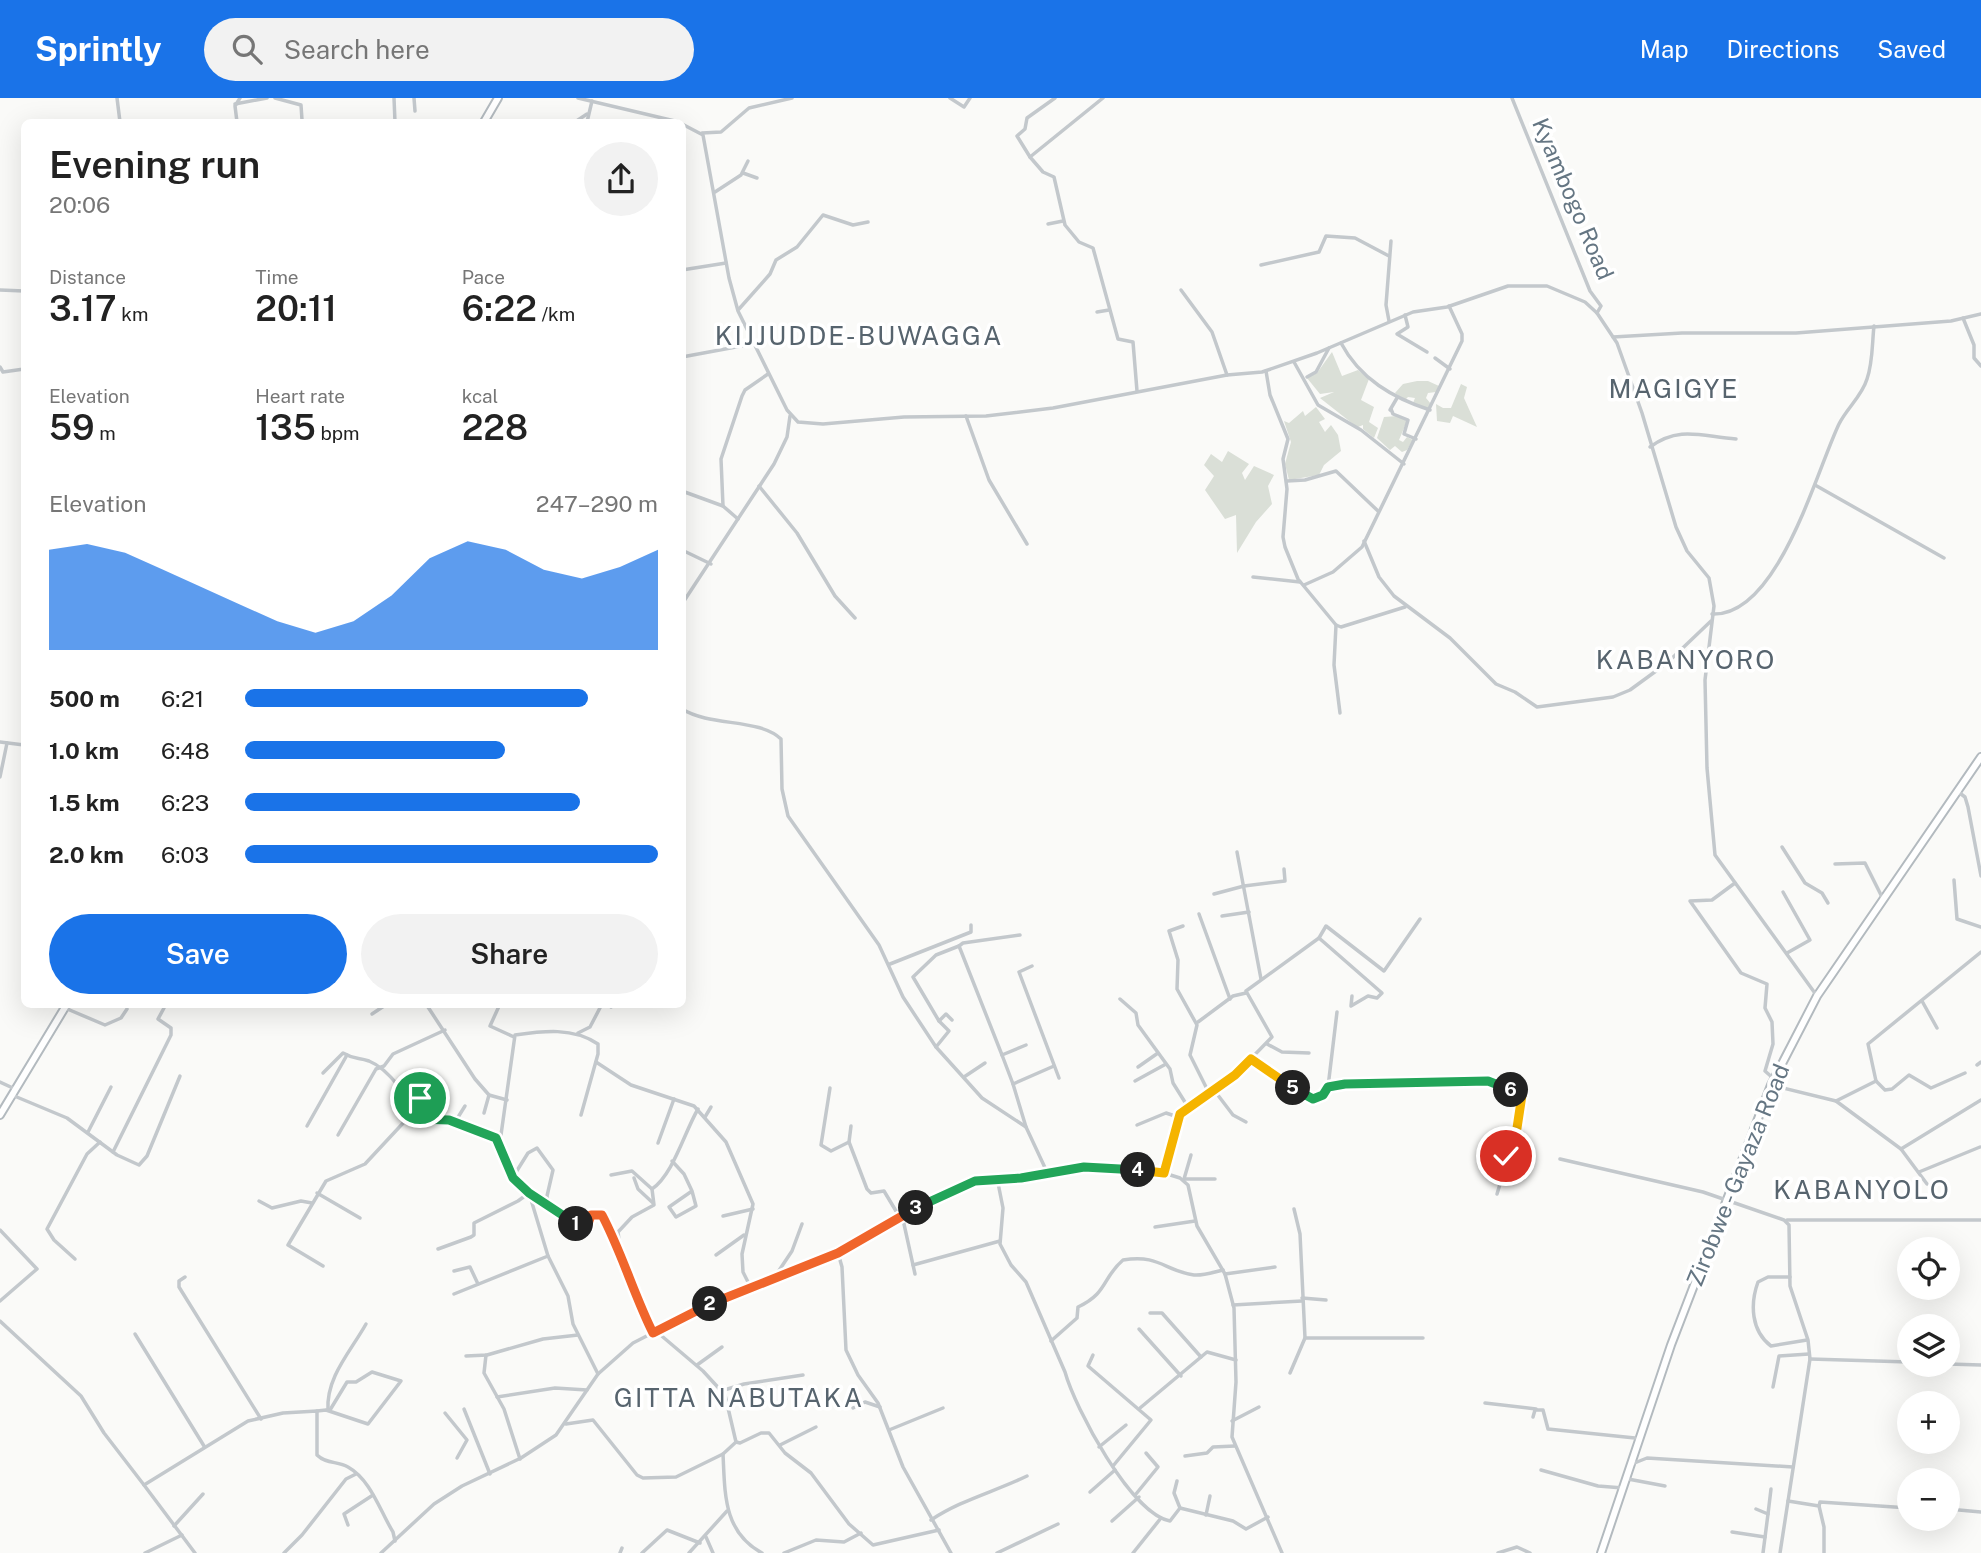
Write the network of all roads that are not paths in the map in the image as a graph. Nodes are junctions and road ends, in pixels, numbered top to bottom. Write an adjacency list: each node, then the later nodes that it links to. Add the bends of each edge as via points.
1 (117, 98): 19 (street)
2 (240, 98): 16 (street)
3 (267, 98): 16 (street)
4 (275, 98): 21 (street, via 301,105)
5 (394, 98): 22 (street)
6 (414, 98): 17 (street)
7 (498, 98): 23 (street)
8 (578, 98): 15 (street)
9 (792, 98): 28 (street, via 750,108 721,132)
10 (950, 98): 11 (street, via 964,107)
11 (970, 98)
12 (1102, 98): 29 (street)
13 (1512, 98): 49 (street, Kyambogo Road, via 1590,291 1601,306)
14 (1052, 99): 29 (street, via 1027,118 1025,129 1017,136)
15 (592, 101): 18 (street); 26 (street)
16 (235, 104): 20 (street)
17 (415, 111)
18 (587, 114): 24 (street); 25 (street)
19 (120, 119)
20 (237, 119)
21 (302, 119)
22 (395, 119)
23 (486, 119)
24 (580, 119)
25 (587, 119)
26 (665, 119)
27 (686, 125): 28 (street)
28 (702, 133): 33 (street)
29 (1030, 157): 34 (street, via 1054,177)
30 (748, 161): 31 (street)
31 (743, 173): 32 (street); 33 (street)
32 (757, 178)
33 (715, 192): 39 (street)
34 (1063, 221): 36 (street); 46 (street, via 1079,242 1093,248)
35 (868, 222): 47 (street, via 853,225 823,215 797,247 776,260 770,274)
36 (1048, 224)
37 (1391, 241): 38 (street)
38 (1389, 256): 40 (street, via 1354,238 1326,236 1319,252); 53 (street)
39 (726, 262): 41 (street); 47 (street)
40 (1261, 265)
41 (686, 269)
42 (0, 290): 44 (street)
43 (1181, 290): 69 (street, via 1212,332)
44 (21, 291)
45 (1449, 306): 49 (street, via 1508,286 1530,285 1567,294); 51 (street); 65 (street, via 1463,337)
46 (1109, 310): 48 (street); 71 (street, via 1118,339 1133,342)
47 (738, 311): 57 (street)
48 (1097, 312)
49 (1597, 313): 55 (street)
50 (1981, 314): 52 (street)
51 (1405, 315): 53 (street); 59 (street, via 1408,327 1397,334)
52 (1963, 318): 54 (street); 63 (street, via 1974,358)
53 (1389, 321): 56 (street)
54 (1874, 326): 55 (street, via 1796,333); 83 (street, via 1867,381 1839,424)
55 (1613, 337): 80 (street, via 1626,363)
56 (1341, 343): 58 (street); 72 (street, via 1360,368)
57 (752, 344): 60 (street); 68 (street)
58 (1329, 348): 62 (street); 70 (street, via 1316,372)
59 (1427, 352)
60 (686, 356)
61 (1435, 358): 65 (street)
62 (1294, 362): 67 (street); 81 (street, via 1318,405 1361,430)
63 (1981, 366)
64 (21, 369): 66 (street)
65 (1450, 369): 73 (street)
66 (1, 370)
67 (1266, 371): 69 (street); 82 (street, via 1287,439 1283,459)
68 (769, 373): 74 (street); 86 (street, via 742,396 721,459)
69 (1227, 375): 71 (street)
70 (1307, 377)
71 (1137, 392): 75 (street, via 1053,408)
72 (1396, 398): 73 (street); 78 (street, via 1390,410 1408,419 1404,434)
73 (1430, 410): 78 (street)
74 (790, 416): 76 (street); 77 (street)
75 (967, 416): 76 (street); 90 (street, via 989,480)
76 (798, 422): 77 (street)
77 (789, 428): 84 (street, via 778,458)
78 (1416, 439): 81 (street)
79 (1736, 439): 80 (street, via 1682,432)
80 (1650, 447): 98 (street, via 1681,539 1709,578)
81 (1404, 464): 87 (street)
82 (1287, 481): 87 (street, via 1336,471); 95 (street, via 1283,537)
83 (1815, 485): 92 (street); 98 (street, via 1764,587 1726,613)
84 (759, 486): 88 (street); 99 (street)
85 (686, 492): 86 (street)
86 (723, 506): 88 (street)
87 (1378, 511): 89 (street)
88 (738, 519): 93 (street)
89 (1364, 541): 95 (street, via 1350,560 1322,579); 97 (street, via 1384,584)
90 (1027, 544)
91 (686, 552): 93 (street)
92 (1944, 558)
93 (712, 564): 96 (street)
94 (1253, 577): 95 (street)
95 (1302, 583): 101 (street)
96 (686, 599)
97 (1405, 607): 100 (street, via 1450,638 1496,684 1542,708 1630,690); 101 (street, via 1346,627)
98 (1712, 614): 100 (street)
99 (855, 618)
100 (1712, 621): 117 (street, via 1705,680 1713,850)
101 (1336, 625): 103 (street, via 1334,665)
102 (686, 711): 135 (street, via 767,730 781,739 786,812)
103 (1340, 713)
104 (0, 742): 105 (street)
105 (7, 743): 106 (street); 108 (street)
106 (21, 745)
107 (1981, 757): 109 (street, Zirobwe - Gayaza Road)
108 (0, 777)
109 (1956, 790): 113 (street, via 1966,802); 121 (street, Zirobwe - Gayaza Road)
110 (1782, 847): 122 (street, via 1805,883 1822,893)
111 (1237, 852): 118 (street)
112 (1835, 864): 121 (street, via 1866,863)
113 (1980, 867): 115 (street)
114 (1284, 869): 118 (street, via 1285,881)
115 (1981, 876)
116 (1954, 880): 129 (street, via 1957,919)
117 (1735, 883): 134 (street); 184 (street, via 1712,900 1690,901 1741,973 1767,984 1765,1008 1771,1018 1773,1044 1765,1071)
118 (1244, 886): 120 (street); 123 (street)
119 (1783, 892): 134 (street, via 1810,940)
120 (1214, 894)
121 (1883, 899): 140 (street, Zirobwe - Gayaza Road)
122 (1828, 903)
123 (1249, 912): 125 (street); 137 (street)
124 (1199, 914): 142 (street)
125 (1222, 916)
126 (1420, 919): 131 (street, via 1384,971 1329,926)
127 (971, 925): 135 (street, via 971,932 964,936)
128 (1184, 926): 156 (street, via 1169,931 1178,960 1176,985)
129 (1981, 927)
130 (1020, 934): 132 (street)
131 (1319, 938): 137 (street); 139 (street, via 1382,993 1351,1006)
132 (959, 946): 155 (street, via 936,956 913,977); 167 (street)
133 (1981, 952): 143 (street)
134 (1787, 953): 140 (street)
135 (890, 964): 163 (street, via 903,997)
136 (1032, 966): 172 (street, via 1019,972)
137 (1261, 979): 138 (street)
138 (1245, 993): 142 (street); 161 (street, via 1271,1033)
139 (1352, 996)
140 (1817, 996): 184 (street, Zirobwe - Gayaza Road)
141 (1120, 999): 164 (street, via 1136,1013 1138,1025)
142 (1230, 999): 156 (street)
143 (1922, 1002): 157 (street); 182 (street, via 1868,1043)
144 (65, 1008): 190 (street)
145 (70, 1008): 151 (street, via 106,1025 121,1018)
146 (164, 1008): 222 (street, via 158,1019 171,1028 171,1035)
147 (381, 1008): 153 (street)
148 (429, 1008): 158 (street)
149 (498, 1008): 160 (street, via 490,1026)
150 (600, 1008): 159 (street, via 590,1027)
151 (127, 1009)
152 (1337, 1012): 187 (street)
153 (372, 1014)
154 (952, 1020): 155 (street, via 946,1014)
155 (939, 1021): 163 (street, via 949,1031)
156 (1197, 1023): 191 (street, via 1190,1055)
157 (1937, 1028)
158 (445, 1030): 173 (street, via 393,1054); 192 (street)
159 (576, 1034): 160 (street, via 553,1031); 169 (street, via 598,1044)
160 (514, 1037): 194 (street)
161 (1267, 1044): 165 (street, via 1282,1052); 168 (street)
162 (1026, 1045): 167 (street)
163 (936, 1047): 179 (street)
164 (1158, 1053): 171 (street); 174 (street)
165 (1309, 1053)
166 (347, 1055): 173 (street); 176 (street, via 336,1058); 211 (street)
167 (1002, 1055): 185 (street)
168 (1251, 1059): 187 (street, via 1308,1098 1318,1098); 189 (street)
169 (596, 1062): 193 (street, via 631,1085); 204 (street)
170 (985, 1063): 179 (street)
171 (1166, 1065): 181 (street); 199 (street)
172 (1055, 1066): 180 (street); 185 (street)
173 (378, 1067): 200 (street); 215 (street)
174 (1138, 1067)
175 (426, 1072): 200 (street)
176 (323, 1073)
177 (1965, 1073): 182 (street, via 1931,1088 1909,1075 1888,1090)
178 (180, 1076): 222 (street, via 144,1163 136,1164)
179 (964, 1077): 213 (street, via 998,1111)
180 (1059, 1078)
181 (1135, 1081)
182 (1876, 1081): 196 (street)
183 (0, 1082): 190 (street)
184 (1772, 1082): 196 (street); 244 (street, Zirobwe - Gayaza Road)
185 (1013, 1084): 213 (street)
186 (111, 1087): 214 (street)
187 (1328, 1087): 242 (street, via 1488,1081 1522,1095)
188 (830, 1088): 218 (street, via 821,1145 831,1151)
189 (1214, 1090): 191 (street); 209 (street, via 1233,1115)
190 (13, 1092): 203 (street); 214 (street)
191 (1209, 1093): 199 (street)
192 (489, 1095): 194 (street); 202 (street)
193 (674, 1099): 201 (street); 219 (street)
194 (507, 1100): 216 (street)
195 (1981, 1100): 221 (street)
196 (1836, 1101): 221 (street)
197 (465, 1106): 208 (street)
198 (711, 1107): 205 (street)
199 (1188, 1107): 206 (street)
200 (414, 1108): 207 (street)
201 (698, 1110): 205 (street); 225 (street)
202 (484, 1113)
203 (0, 1115)
204 (581, 1115)
205 (705, 1117): 248 (street, via 732,1151)
206 (1178, 1117): 210 (street, via 1166,1113); 228 (street)
207 (418, 1119): 208 (street); 240 (street, via 398,1125 365,1164 328,1179)
208 (455, 1122): 216 (street)
209 (1246, 1122)
210 (1137, 1125)
211 (307, 1126)
212 (851, 1126): 218 (street)
213 (1026, 1127): 226 (street)
214 (88, 1133): 217 (street)
215 (338, 1135)
216 (499, 1138): 231 (street, via 503,1160)
217 (100, 1142): 222 (street); 268 (street, via 86,1155 47,1229)
218 (849, 1142): 250 (street, via 867,1189 871,1193 884,1191)
219 (658, 1143)
220 (1979, 1147): 227 (street)
221 (1901, 1149): 227 (street)
222 (113, 1152)
223 (1191, 1155): 236 (street)
224 (1560, 1159): 244 (street)
225 (672, 1161): 238 (street, via 667,1175); 239 (street)
226 (1047, 1172): 228 (street, via 1084,1167); 233 (street)
227 (1919, 1172): 237 (street)
228 (1164, 1173): 236 (street)
229 (623, 1174): 230 (street); 232 (street); 235 (street, via 632,1171)
230 (611, 1175)
231 (513, 1177): 241 (street); 246 (street, via 531,1150 539,1150 553,1170)
232 (634, 1178): 235 (street); 247 (street)
233 (997, 1178): 250 (street, via 965,1185); 262 (street, via 1003,1208)
234 (1215, 1179): 236 (street)
235 (640, 1180): 238 (street)
236 (1183, 1180): 255 (street, via 1190,1188)
237 (1927, 1184)
238 (652, 1189): 247 (street)
239 (692, 1191): 239 (street, via 669,1207 676,1217 696,1206)
240 (317, 1193): 245 (street); 252 (street)
241 (529, 1193): 246 (street); 264 (street, via 474,1223 471,1237); 267 (street)
242 (1497, 1194)
243 (258, 1200): 245 (street, via 272,1208)
244 (1726, 1200): 253 (street); 346 (street, Zirobwe - Gayaza Road)
245 (312, 1203): 270 (street, via 288,1245)
246 (548, 1203): 260 (street, via 582,1226 587,1227 591,1215 602,1215)
247 (654, 1205): 259 (street, via 632,1217)
248 (753, 1209): 251 (street); 261 (street)
249 (1294, 1209): 281 (street, via 1300,1234)
250 (900, 1215): 265 (street); 269 (street)
251 (723, 1216)
252 (360, 1218)
253 (1784, 1220): 254 (street); 276 (street, via 1790,1227)
254 (1981, 1220)
255 (1196, 1221): 257 (street); 273 (street)
256 (802, 1224): 277 (street, via 792,1251)
257 (1156, 1227)
258 (0, 1230): 283 (street, via 37,1269)
259 (618, 1232): 260 (street); 263 (street)
260 (612, 1235): 263 (street)
261 (744, 1235): 266 (street); 279 (street, via 743,1272)
262 (1000, 1241): 269 (street); 295 (street, via 1011,1265 1026,1282)
263 (618, 1244): 289 (street, via 630,1284)
264 (438, 1249)
265 (838, 1253): 277 (street); 318 (street, via 846,1350)
266 (716, 1255)
267 (548, 1256): 278 (street); 291 (street, via 568,1296)
268 (75, 1259)
269 (913, 1265): 274 (street)
270 (323, 1266)
271 (1275, 1267): 273 (street)
272 (454, 1272): 278 (street, via 470,1267)
273 (1224, 1272): 284 (street); 295 (street, via 1198,1275 1172,1269 1158,1260 1123,1260 1103,1291 1078,1307 1077,1318)
274 (915, 1274)
275 (185, 1277): 329 (street, via 179,1287)
276 (1790, 1277): 294 (street); 296 (street, via 1764,1278 1755,1291 1756,1329 1769,1345)
277 (774, 1278): 279 (street)
278 (478, 1284): 280 (street)
279 (750, 1286): 289 (street)
280 (454, 1294)
281 (1302, 1300): 282 (street); 284 (street); 292 (street)
282 (1326, 1300)
283 (0, 1301)
284 (1233, 1305): 304 (street)
285 (1150, 1313): 302 (street, via 1162,1313)
286 (0, 1321): 355 (street, via 81,1396)
287 (366, 1324): 325 (street, via 333,1379)
288 (1139, 1329): 312 (street)
289 (655, 1333): 307 (street); 310 (street, via 622,1350)
290 (135, 1334): 338 (street)
291 (578, 1335): 298 (street, via 543,1339); 310 (street)
292 (1305, 1338): 293 (street); 309 (street)
293 (1423, 1338)
294 (1808, 1340): 296 (street); 303 (street)
295 (1052, 1341): 340 (street, via 1069,1388)
296 (1777, 1344): 301 (street)
297 (722, 1347): 307 (street)
298 (486, 1355): 300 (street); 316 (street, via 484,1373)
299 (1093, 1355): 322 (street, via 1087,1366)
300 (466, 1356)
301 (1778, 1356): 303 (street); 313 (street)
302 (1201, 1357): 304 (street, via 1210,1352); 312 (street)
303 (1810, 1357): 305 (street); 347 (street)
304 (1236, 1360): 330 (street)
305 (1897, 1361)
306 (1960, 1364): 308 (street)
307 (697, 1365): 315 (street)
308 (1981, 1365)
309 (1290, 1373)
310 (598, 1374): 314 (street)
311 (803, 1375): 315 (street)
312 (1181, 1376): 322 (street)
313 (1773, 1387)
314 (587, 1390): 316 (street, via 555,1388); 331 (street)
315 (721, 1391): 336 (street, via 729,1405)
316 (497, 1397): 345 (street)
317 (1485, 1403): 324 (street)
318 (880, 1407): 320 (street, via 865,1402); 334 (street)
319 (1259, 1407): 330 (street)
320 (853, 1408)
321 (943, 1408): 334 (street)
322 (1140, 1408): 348 (street, via 1151,1420)
323 (464, 1409): 351 (street)
324 (1536, 1409): 328 (street); 335 (street, via 1546,1413 1548,1429)
325 (327, 1410): 325 (street, via 368,1424 401,1381 372,1372 347,1382); 326 (street)
326 (317, 1411): 329 (street); 350 (street, via 317,1455 346,1465)
327 (445, 1413): 344 (street, via 467,1440)
328 (1533, 1418)
329 (261, 1419): 338 (street)
330 (1232, 1421): 339 (street)
331 (565, 1424): 342 (street, via 593,1420 641,1478 676,1478); 345 (street)
332 (1126, 1425): 340 (street)
333 (816, 1427): 337 (street)
334 (889, 1430): 376 (street)
335 (1635, 1438)
336 (736, 1442): 337 (street, via 766,1432); 342 (street)
337 (780, 1445): 383 (street, via 813,1474)
338 (204, 1446): 355 (street)
339 (1235, 1446): 343 (street); 374 (street)
340 (1099, 1447): 348 (street)
341 (1146, 1453): 362 (street, via 1158,1467)
342 (723, 1454): 370 (street)
343 (1185, 1455)
344 (457, 1458)
345 (520, 1459): 351 (street)
346 (1631, 1465): 347 (street, via 1647,1458); 353 (street, Zirobwe - Gayaza Road)
347 (1793, 1467): 364 (street)
348 (1114, 1468): 359 (street); 362 (street)
349 (1541, 1470): 357 (street)
350 (356, 1474): 361 (street); 391 (street, via 346,1479)
351 (490, 1474): 387 (street, via 434,1504)
352 (1027, 1476): 376 (street, via 984,1496 973,1496)
353 (1626, 1479): 356 (street); 357 (street, Zirobwe - Gayaza Road)
354 (1177, 1482): 367 (street, via 1174,1493)
355 (144, 1485): 380 (street)
356 (1665, 1486)
357 (1623, 1488): 404 (street, Zirobwe - Gayaza Road)
358 (1771, 1489): 372 (street)
359 (1090, 1492)
360 (203, 1494): 380 (street)
361 (373, 1495): 379 (street, via 344,1514); 387 (street)
362 (1137, 1496): 375 (street); 377 (street)
363 (1210, 1496): 373 (street)
364 (1788, 1500): 365 (street); 406 (street)
365 (1819, 1506): 366 (street, via 1820,1502); 407 (street)
366 (1897, 1507)
367 (1180, 1508): 373 (street); 375 (street, via 1170,1521)
368 (1756, 1509): 372 (street)
369 (1960, 1510): 371 (street)
370 (727, 1511): 385 (street); 396 (street, via 737,1532)
371 (1981, 1512)
372 (1768, 1514): 386 (street)
373 (1206, 1516): 374 (street, via 1233,1521 1245,1529)
374 (1268, 1517): 401 (street)
375 (1161, 1518): 400 (street)
376 (931, 1520): 381 (street)
377 (1112, 1521)
378 (1058, 1524): 399 (street)
379 (348, 1525)
380 (174, 1526): 384 (street)
381 (939, 1530): 383 (street, via 873,1545); 398 (street)
382 (1732, 1532): 386 (street)
383 (861, 1534): 397 (street, via 844,1542 816,1540)
384 (182, 1535): 389 (street); 390 (street)
385 (706, 1537): 388 (street); 395 (street)
386 (1765, 1537): 405 (street)
387 (395, 1541): 392 (street)
388 (700, 1543): 393 (street, via 667,1530); 394 (street)
389 (145, 1553)
390 (194, 1553)
391 (284, 1553)
392 (381, 1553)
393 (642, 1553)
394 (689, 1553)
395 (713, 1553)
396 (762, 1553)
397 (784, 1553)
398 (951, 1553)
399 (997, 1553)
400 (1133, 1553)
401 (1282, 1553)
402 (1498, 1553): 403 (street, via 1517,1547)
403 (1530, 1553)
404 (1601, 1553)
405 (1763, 1553)
406 (1780, 1553)
407 (1824, 1553)

